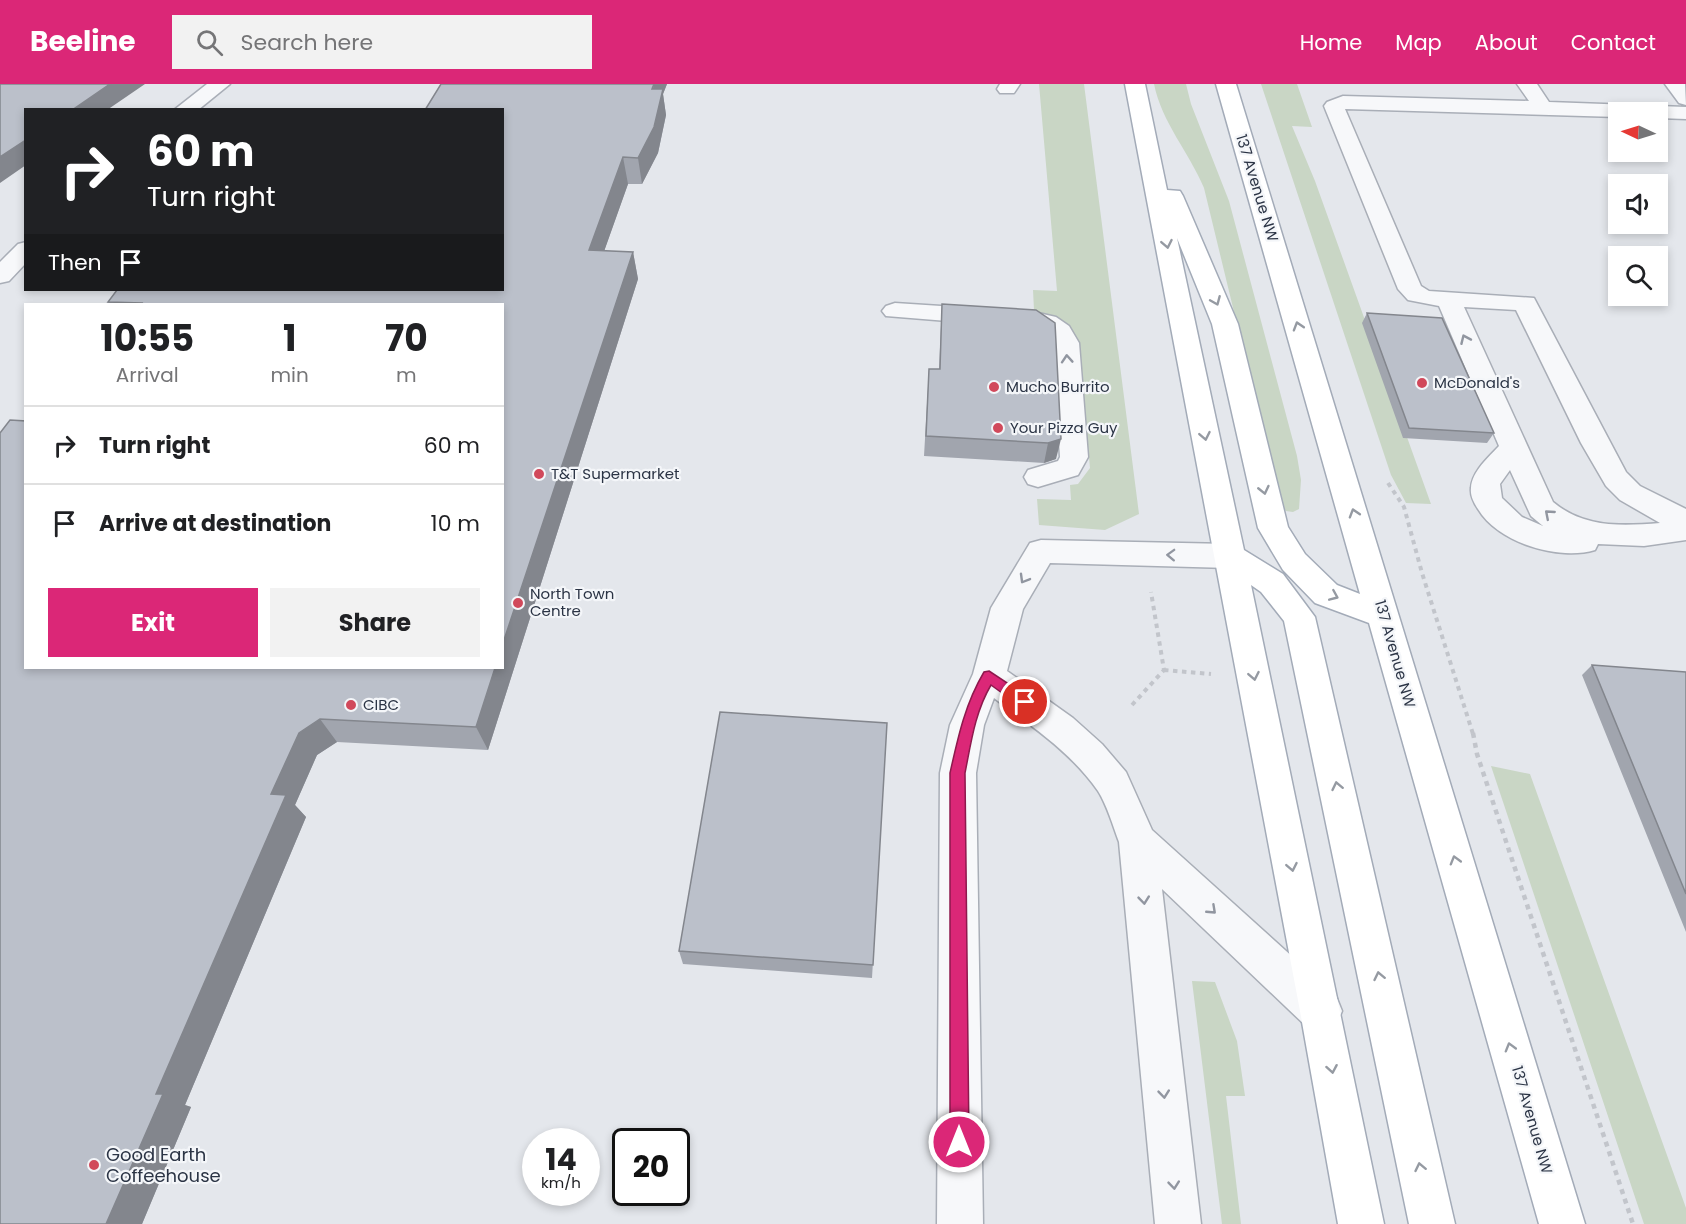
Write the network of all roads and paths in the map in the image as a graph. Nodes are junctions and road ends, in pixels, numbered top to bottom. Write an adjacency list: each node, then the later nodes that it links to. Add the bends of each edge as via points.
1 (220, 84): 7 (street)
2 (1135, 84): 10 (main road)
3 (1226, 84): 22 (main road, 137 Avenue NW, one-way to 3)
4 (1527, 84): 8 (street)
5 (1675, 84): 6 (street)
6 (1686, 99)
7 (187, 108)
8 (1543, 108): 9 (street); 13 (street, via 1343,102 1334,106 1410,289 1427,298)
9 (1686, 113)
10 (1144, 131): 21 (main road, one-way to 21); 22 (main road, one-way to 22, via 1225,324 1273,528 1294,562 1326,594)
11 (24, 251): 12 (street)
12 (0, 276)
13 (1448, 299): 15 (street, one-way to 13); 18 (street, via 1525,303 1616,479 1651,506)
14 (895, 311): 17 (street, one-way to 14, via 1068,468 1074,457 1066,343 1060,332 1047,323 1011,316)
15 (1514, 448): 20 (street, one-way to 15, via 1585,531 1555,520 1541,508); 20 (street, via 1488,479 1485,491 1498,515 1513,528 1533,537 1591,542)
16 (1383, 476): 33 (path, via 1404,507 1477,753)
17 (1038, 477)
18 (1686, 522)
19 (1686, 529): 20 (street, via 1674,533)
20 (1621, 533)
21 (1229, 556): 24 (street, one-way to 24, via 1041,551 1007,608); 27 (main road, one-way to 27); 31 (main road, one-way to 21, via 1299,617 1272,582)
22 (1383, 615): 32 (main road, 137 Avenue NW, one-way to 22)
23 (1164, 670): 25 (path)
24 (989, 676): 26 (street, via 1061,728 1090,755 1113,783); 28 (street, via 967,725 958,773)
25 (1132, 705)
26 (1138, 842): 27 (street, one-way to 27); 29 (street, one-way to 29)
27 (1321, 1011): 30 (main road, one-way to 30)
28 (960, 1224)
29 (1178, 1224)
30 (1361, 1224)
31 (1432, 1224)
32 (1562, 1224)
33 (1633, 1224)

